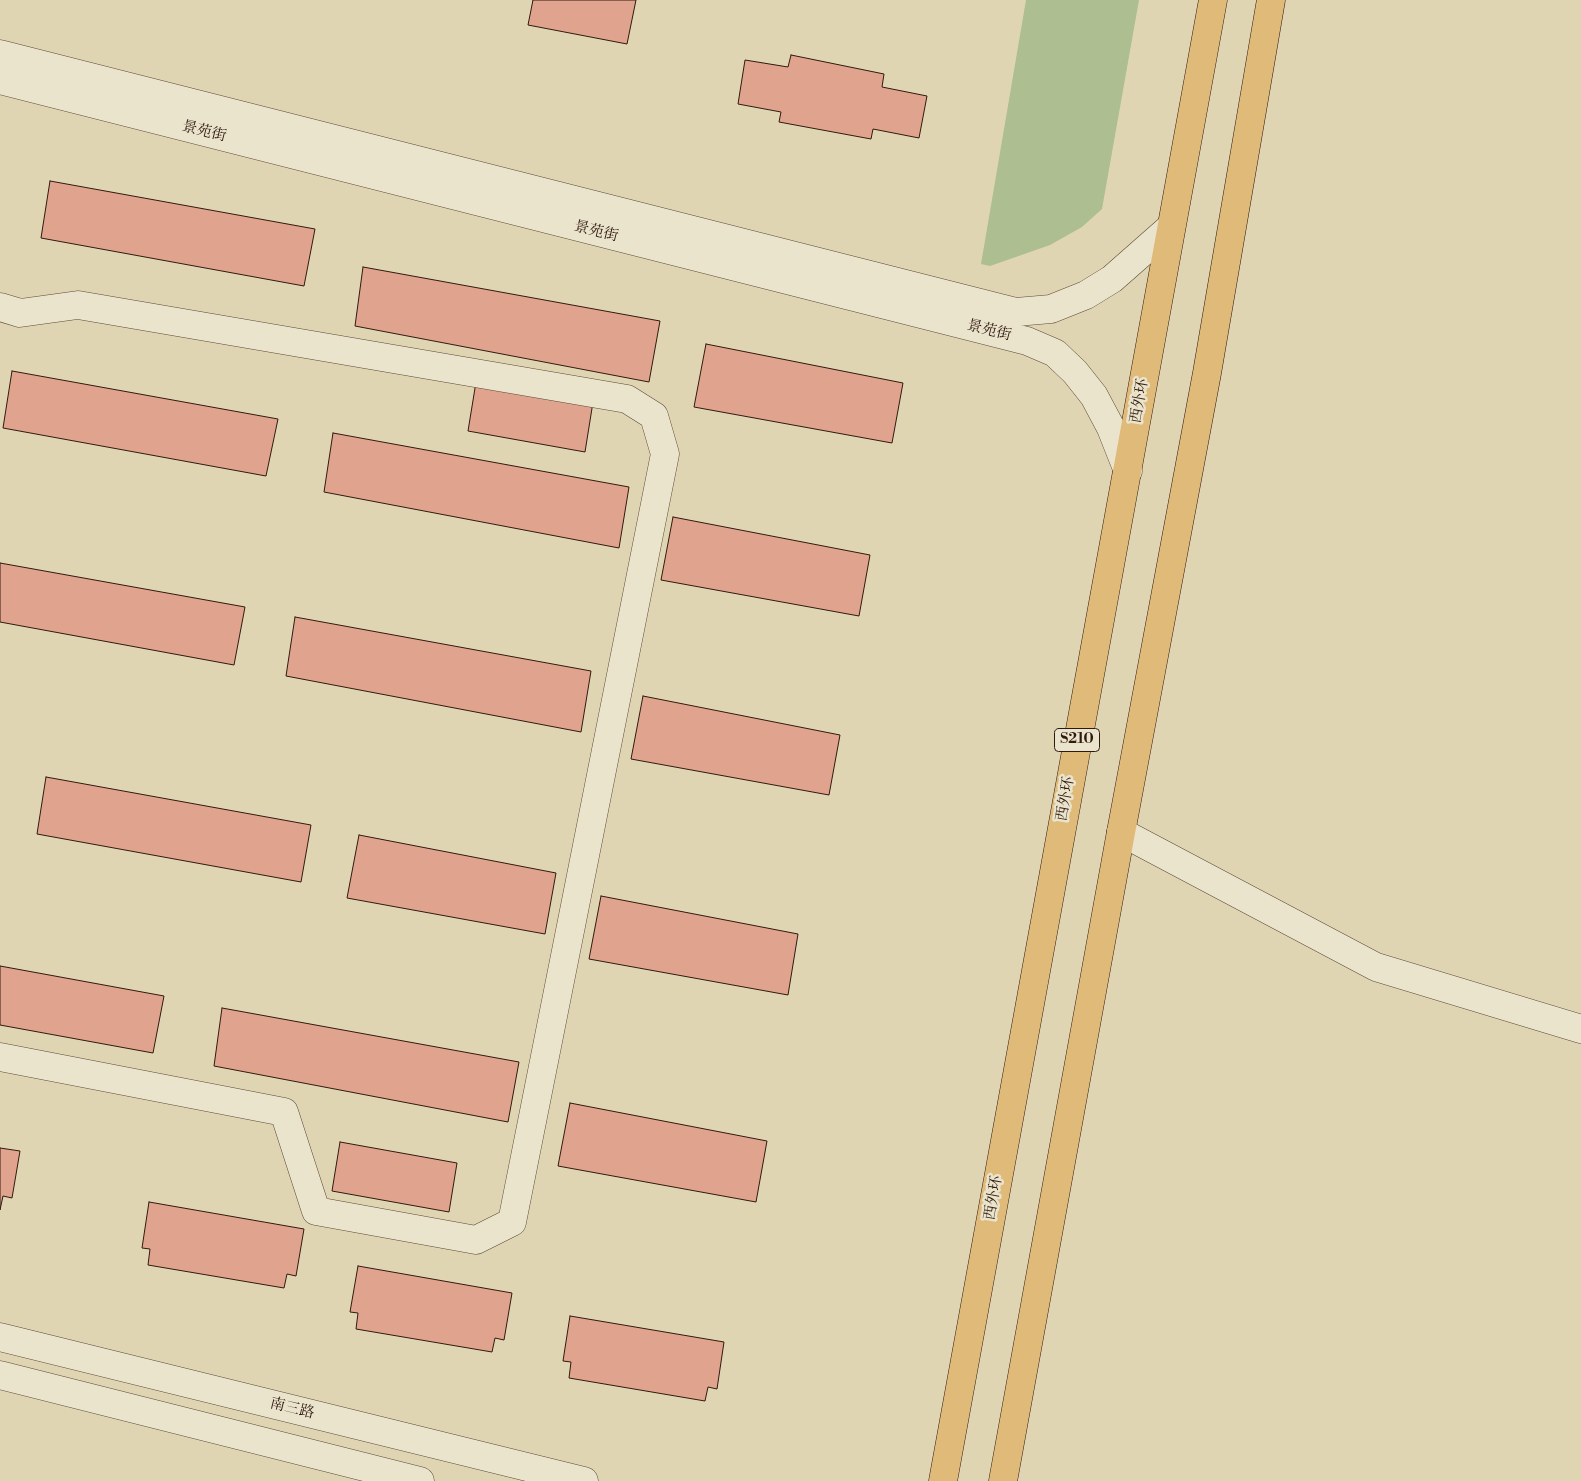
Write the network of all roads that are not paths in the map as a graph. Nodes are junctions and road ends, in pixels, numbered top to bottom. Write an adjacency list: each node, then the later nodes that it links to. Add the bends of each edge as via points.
1 (1213, 0): 4 (highway, 西外环 / S210)
2 (1271, 0): 7 (highway, via 1207,373)
3 (1, 77): 4 (street, 景苑街, via 1016,312 1051,309 1086,295 1112,279); 6 (street, 景苑街, via 1027,341 1055,353 1094,396)
4 (1171, 227): 6 (highway, 西外环 / S210)
5 (0, 308): 9 (street, via 20,313 78,305 627,399 654,416 665,454 512,1222 476,1240 316,1211 284,1112)
6 (1128, 471): 14 (highway, 西外环 / S210)
7 (1121, 832): 8 (street, via 1376,967); 15 (highway)
8 (1581, 1029)
9 (0, 1056)
10 (0, 1337): 13 (street, 南三路)
11 (0, 1375): 12 (street)
12 (420, 1481)
13 (584, 1481)
14 (942, 1481)
15 (1003, 1481)

